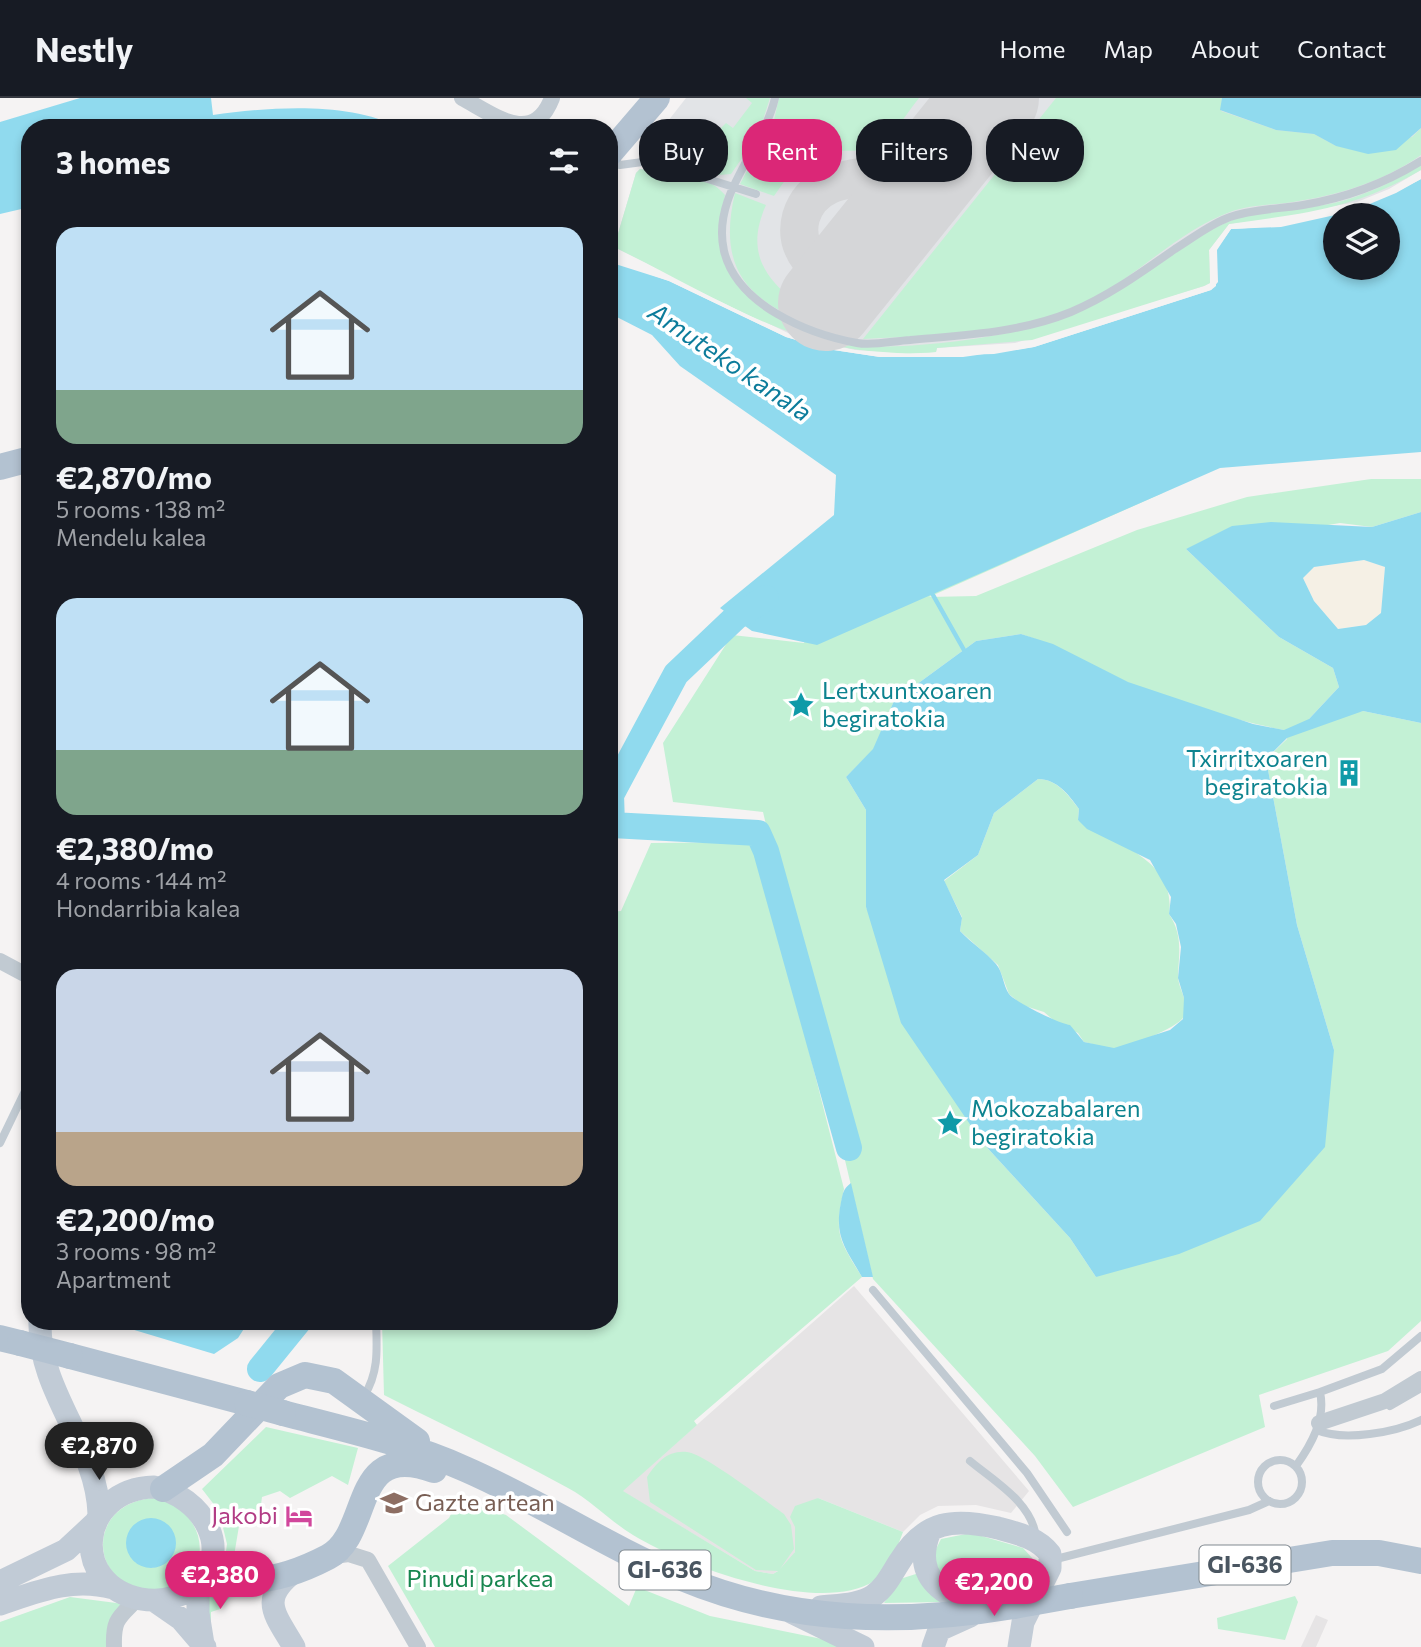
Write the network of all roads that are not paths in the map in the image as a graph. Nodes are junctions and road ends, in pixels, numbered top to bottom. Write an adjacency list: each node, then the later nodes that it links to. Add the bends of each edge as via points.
1 (552, 98): 7 (street)
2 (639, 98): 8 (main road)
3 (657, 98): 9 (main road)
4 (775, 98): 14 (lane, via 764,132)
5 (466, 99): 6 (street)
6 (504, 119)
7 (540, 119)
8 (618, 122)
9 (618, 144)
10 (1421, 161): 14 (lane, via 1339,198 1230,217 1101,298 1048,320 988,334 860,343 797,323 769,309 745,289 724,251 723,231)
11 (639, 162): 12 (lane)
12 (618, 163)
13 (720, 182): 14 (lane)
14 (733, 186): 15 (lane)
15 (756, 194)
16 (21, 461): 17 (main road)
17 (0, 467)
18 (0, 961): 19 (street)
19 (21, 972)
20 (21, 1099): 21 (lane)
21 (0, 1143)
22 (873, 1290): 44 (lane, via 1027,1473)
23 (41, 1330): 34 (main road, via 44,1366)
24 (376, 1330): 30 (lane, via 374,1380)
25 (1421, 1336): 29 (lane, via 1382,1369)
26 (10, 1340): 37 (main road, GI-636, bridge, via 365,1434)
27 (1421, 1379): 33 (street, via 1385,1401)
28 (1421, 1388): 33 (lane, via 1387,1407)
29 (1320, 1392): 31 (lane); 33 (lane)
30 (360, 1402): 37 (main road); 39 (main road, via 324,1377 305,1375 287,1381 208,1460)
31 (1274, 1406)
32 (1421, 1420): 33 (lane, via 1373,1433 1335,1435)
33 (1318, 1427): 36 (lane)
34 (85, 1453): 38 (main road); 42 (main road, via 96,1483)
35 (970, 1461): 45 (lane, via 1021,1504 1035,1529)
36 (1296, 1466): 40 (lane, via 1302,1478 1295,1498 1283,1504); 40 (lane, via 1275,1460 1263,1468 1259,1490)
37 (461, 1467): 41 (main road, GI-636)
38 (130, 1489): 39 (main road); 42 (main road, via 115,1497)
39 (163, 1489): 50 (main road, via 196,1507 209,1530 210,1559)
40 (1269, 1501): 48 (lane, via 1060,1558)
41 (548, 1508): 46 (main road, via 423,1466 400,1465 368,1485 348,1538); 56 (main road, GI-636, via 682,1578)
42 (97, 1518): 51 (main road, via 66,1550); 52 (main road, via 91,1543 95,1564)
43 (930, 1531): 45 (main road, via 939,1525 969,1522); 55 (main road, via 924,1560 936,1586); 56 (main road, via 917,1537 875,1595 863,1601)
44 (1067, 1532)
45 (1036, 1541): 48 (main road, via 1050,1554)
46 (330, 1556): 49 (main road); 61 (street, via 349,1554 368,1560)
47 (1421, 1561): 57 (main road, GI-636, bridge, via 1379,1553 1332,1553 1070,1596)
48 (1050, 1568): 57 (main road)
49 (295, 1571): 50 (main road, via 259,1580); 60 (main road, via 278,1585 272,1600)
50 (200, 1579): 53 (main road, via 184,1593); 58 (main road, via 198,1613)
51 (0, 1582)
52 (113, 1588): 53 (main road); 54 (main road, via 65,1584)
53 (146, 1600): 58 (main road, via 181,1619); 59 (street, via 119,1615 113,1627)
54 (0, 1604)
55 (986, 1610): 56 (main road, GI-636, via 888,1619); 57 (main road, GI-636); 63 (main road, via 939,1630)
56 (790, 1611): 62 (main road)
57 (1019, 1614): 64 (main road); 65 (main road)
58 (204, 1645)
59 (114, 1647)
60 (295, 1647)
61 (418, 1647)
62 (863, 1647)
63 (933, 1647)
64 (1003, 1647)
65 (1019, 1647)

